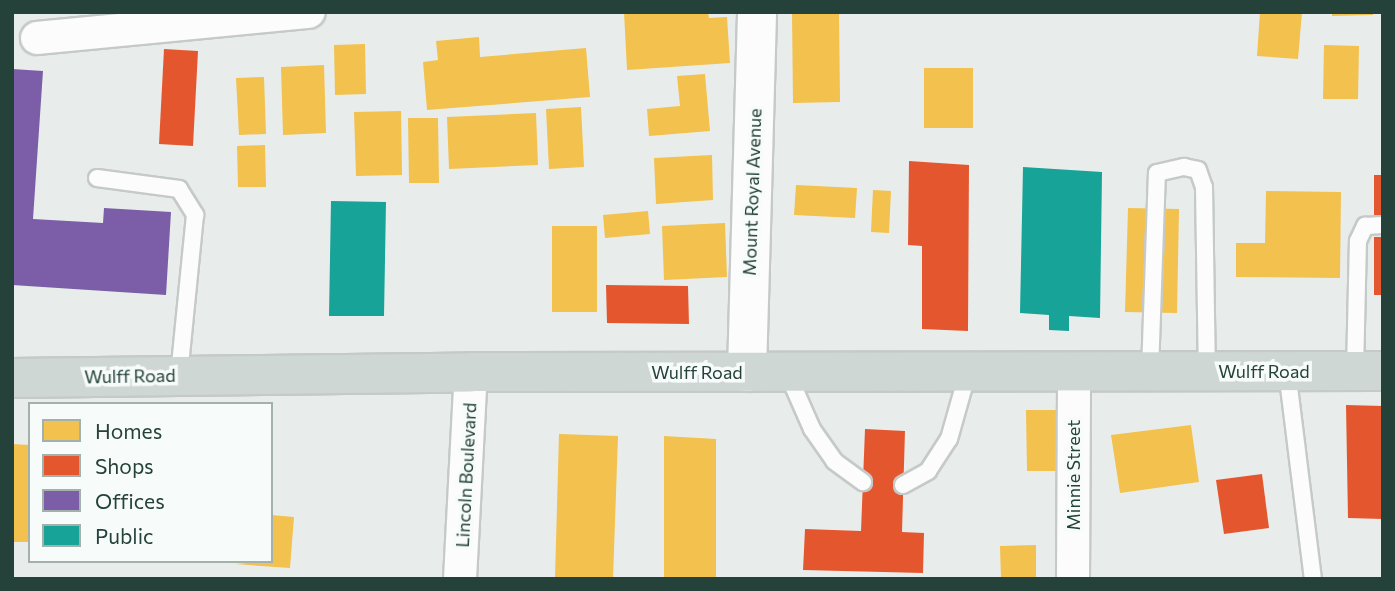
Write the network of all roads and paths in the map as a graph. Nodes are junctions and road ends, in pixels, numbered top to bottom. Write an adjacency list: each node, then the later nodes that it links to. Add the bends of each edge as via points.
1 (309, 12): 3 (street)
2 (757, 12): 9 (street, Mount Royal Avenue)
3 (37, 38)
4 (97, 178): 15 (lane, via 180,189 195,215)
5 (1383, 225): 7 (lane, via 1365,226 1358,241)
6 (1208, 371): 13 (main road, Wulff Road); 13 (lane, via 1204,187 1198,170 1185,167 1157,173); 14 (main road, Wulff Road)
7 (1369, 371): 14 (main road, Wulff Road)
8 (471, 372): 9 (main road, Wulff Road); 15 (main road, Wulff Road); 19 (street, Lincoln Boulevard)
9 (747, 372): 10 (main road, Wulff Road)
10 (787, 372): 11 (main road, Wulff Road); 17 (lane, via 812,429 834,461)
11 (968, 372): 12 (main road, Wulff Road); 18 (lane, via 950,439 928,471)
12 (1074, 372): 13 (main road, Wulff Road); 20 (street, Minnie Street)
13 (1150, 372)
14 (1287, 372): 21 (lane)
15 (178, 374): 16 (main road, Wulff Road)
16 (12, 378)
17 (863, 482)
18 (903, 485)
19 (460, 579)
20 (1073, 579)
21 (1313, 579)

